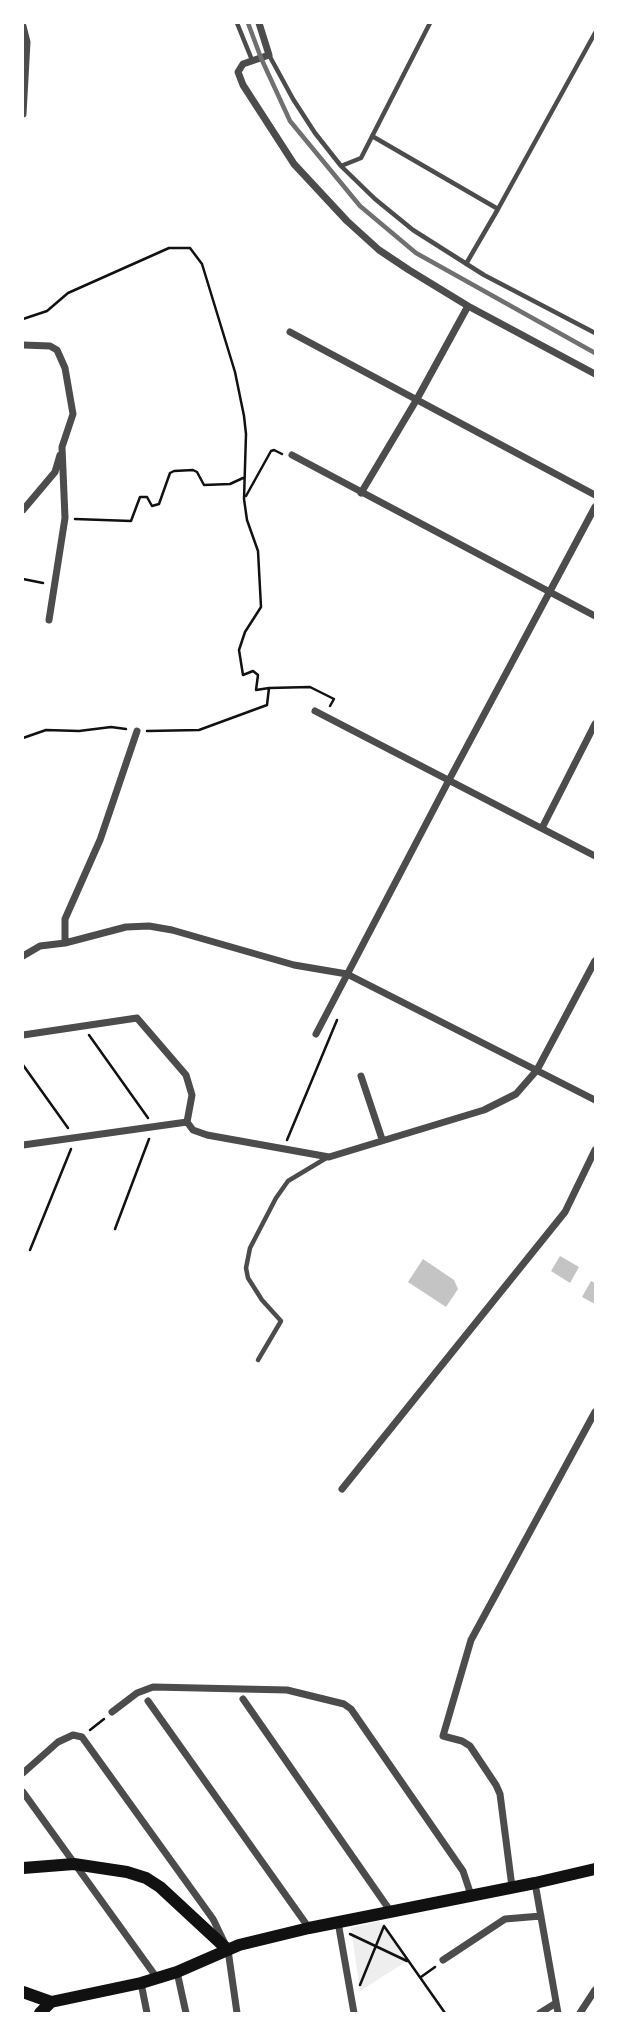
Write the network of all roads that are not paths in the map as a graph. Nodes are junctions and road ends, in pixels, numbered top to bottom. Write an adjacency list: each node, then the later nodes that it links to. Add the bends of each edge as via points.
1 (237, 23): 7 (lane)
2 (260, 23): 6 (street)
3 (430, 23): 9 (lane)
4 (23, 26): 8 (street, via 27,41)
5 (595, 33): 11 (lane)
6 (269, 55): 7 (street); 10 (lane, via 293,99)
7 (252, 61): 13 (street, via 238,72 243,85 294,164 379,250)
8 (23, 114)
9 (372, 136): 10 (lane, via 361,158); 11 (lane)
10 (341, 166): 12 (lane, via 413,230)
11 (498, 209): 12 (lane)
12 (466, 264): 15 (lane)
13 (468, 306): 17 (street); 18 (street)
14 (290, 332): 18 (street)
15 (595, 333)
16 (23, 345): 19 (street, via 50,346 57,350 65,368 73,414)
17 (595, 374)
18 (417, 400): 21 (street); 22 (street)
19 (62, 447): 24 (street, via 55,472); 27 (street, via 65,518)
20 (292, 455): 21 (street)
21 (361, 494): 25 (street)
22 (595, 495)
23 (595, 508): 25 (street)
24 (23, 510)
25 (550, 592): 26 (street); 31 (street)
26 (595, 616)
27 (49, 620)
28 (315, 710): 31 (street)
29 (595, 724): 32 (street)
30 (137, 731): 34 (street, via 100,840 65,919)
31 (449, 780): 32 (street); 37 (street)
32 (542, 828): 33 (street)
33 (595, 856)
34 (65, 943): 35 (street, via 40,946); 37 (street, via 126,927 161,928 286,963)
35 (23, 956)
36 (595, 961): 40 (street)
37 (347, 974): 38 (street); 40 (street)
38 (317, 1034)
39 (23, 1035): 43 (street, via 137,1018 186,1075 192,1095)
40 (537, 1070): 42 (street); 44 (street, via 516,1094 496,1105)
41 (361, 1076): 44 (street)
42 (595, 1100)
43 (187, 1122): 45 (street); 47 (street, via 202,1134)
44 (382, 1139): 47 (street)
45 (23, 1145)
46 (595, 1150): 50 (street, via 565,1212)
47 (328, 1157): 48 (lane, via 288,1181 250,1248 248,1278 281,1321)
48 (258, 1360)
49 (595, 1412): 60 (street, via 471,1640 443,1736 470,1746 496,1785)
50 (342, 1489)
51 (243, 1699): 62 (street)
52 (148, 1701): 64 (street)
53 (112, 1712): 61 (street, via 153,1687 287,1690 344,1704 463,1871)
54 (23, 1773): 66 (street, via 58,1742 73,1735 82,1737 205,1907)
55 (23, 1792): 56 (street)
56 (74, 1864): 57 (main road); 66 (main road, via 146,1878); 69 (street)
57 (23, 1868)
58 (595, 1869): 59 (main road)
59 (535, 1883): 60 (main road); 63 (street)
60 (512, 1887): 61 (main road)
61 (471, 1895): 62 (main road)
62 (391, 1912): 65 (main road)
63 (541, 1916): 67 (street, via 505,1919); 74 (street)
64 (309, 1927): 65 (main road); 66 (main road)
65 (339, 1928): 79 (street)
66 (228, 1950): 68 (main road); 78 (street)
67 (443, 1960)
68 (177, 1972): 69 (main road); 77 (street)
69 (157, 1978): 70 (main road)
70 (141, 1983): 73 (main road); 76 (street)
71 (595, 1990): 82 (street)
72 (23, 1992): 73 (main road)
73 (51, 2002): 75 (main road)
74 (556, 2003): 80 (street); 81 (street)
75 (40, 2013)
76 (147, 2013)
77 (186, 2013)
78 (237, 2013)
79 (354, 2013)
80 (540, 2013)
81 (558, 2013)
82 (580, 2013)

